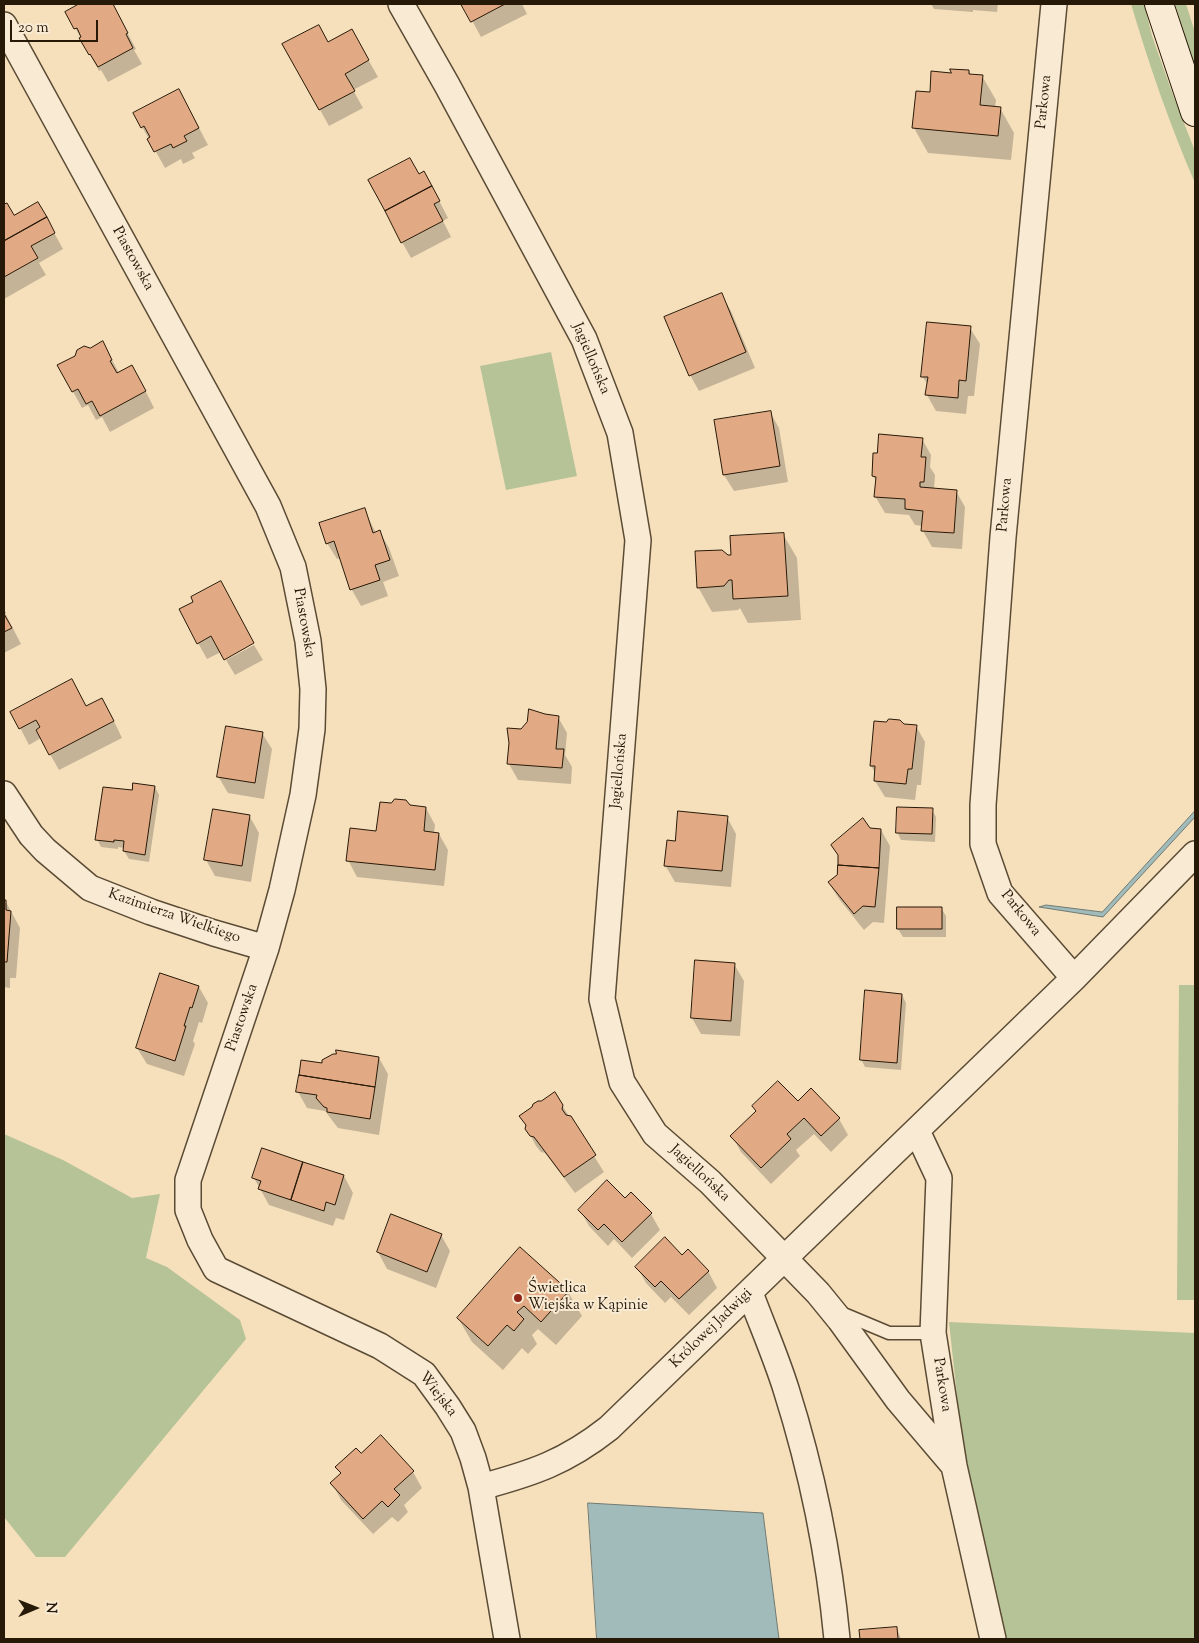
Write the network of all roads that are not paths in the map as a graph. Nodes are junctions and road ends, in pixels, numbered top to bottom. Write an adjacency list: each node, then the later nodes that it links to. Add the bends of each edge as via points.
1 (401, 4): 11 (street, Jagiellońska, via 584,339 620,433 638,540 602,999 622,1082 655,1134 710,1182)
2 (1054, 4): 9 (street, Parkowa, via 1003,536 983,834 1000,893)
3 (1160, 4): 5 (street)
4 (4, 25): 8 (street, Piastowska, via 268,506 293,567 308,641 313,689 312,729 303,795)
5 (1195, 112)
6 (4, 794): 8 (street, Kazimierza Wielkiego, via 40,845 90,888 214,934)
7 (1195, 854): 9 (street, Królowej Jadwigi)
8 (266, 948): 12 (street, Piastowska, via 188,1180 188,1210)
9 (1074, 978): 10 (street, Królowej Jadwigi)
10 (917, 1131): 11 (street, Królowej Jadwigi); 15 (street, Parkowa, via 939,1178)
11 (784, 1258): 13 (street, Królowej Jadwigi); 14 (street, Jagiellońska)
12 (216, 1269): 17 (street, Wiejska, via 380,1346 424,1374 462,1431)
13 (750, 1292): 17 (street, Królowej Jadwigi, via 590,1443 546,1467); 19 (street, via 785,1387 812,1483 825,1545)
14 (840, 1320): 15 (lane, via 846,1315 889,1333); 16 (street, Jagiellońska, via 898,1400)
15 (932, 1333): 16 (street, Parkowa)
16 (954, 1466): 20 (street, Parkowa)
17 (481, 1487): 18 (street, Wiejska)
18 (507, 1639)
19 (837, 1639)
20 (993, 1639)

